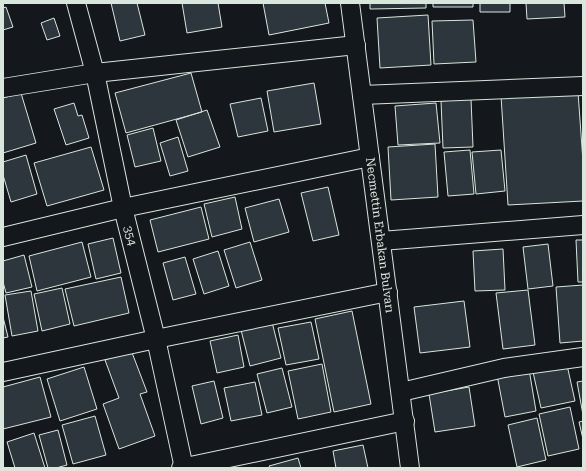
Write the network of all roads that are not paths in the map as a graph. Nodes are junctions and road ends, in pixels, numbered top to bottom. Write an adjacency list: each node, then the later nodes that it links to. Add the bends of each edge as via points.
1 (76, 3): 4 (street, 354)
2 (350, 3): 3 (street, Necmettin Erbakan Bulvarı)
3 (356, 45): 4 (street); 7 (street, Necmettin Erbakan Bulvarı)
4 (95, 73): 6 (street); 9 (street, 354)
5 (583, 86): 7 (street)
6 (3, 88)
7 (362, 95): 8 (street, Necmettin Erbakan Bulvarı)
8 (370, 157): 9 (street); 12 (street, Necmettin Erbakan Bulvarı)
9 (123, 208): 11 (street); 14 (street, 354)
10 (583, 225): 12 (street)
11 (3, 237)
12 (381, 241): 13 (street, Necmettin Erbakan Bulvarı)
13 (388, 292): 14 (street); 17 (street, Necmettin Erbakan Bulvarı)
14 (156, 339): 16 (street); 19 (street, 354)
15 (583, 357): 17 (street, via 504,368)
16 (3, 372)
17 (400, 392): 18 (street, Necmettin Erbakan Bulvarı)
18 (404, 421): 19 (street); 20 (street, Necmettin Erbakan Bulvarı)
19 (183, 468)
20 (410, 468)

